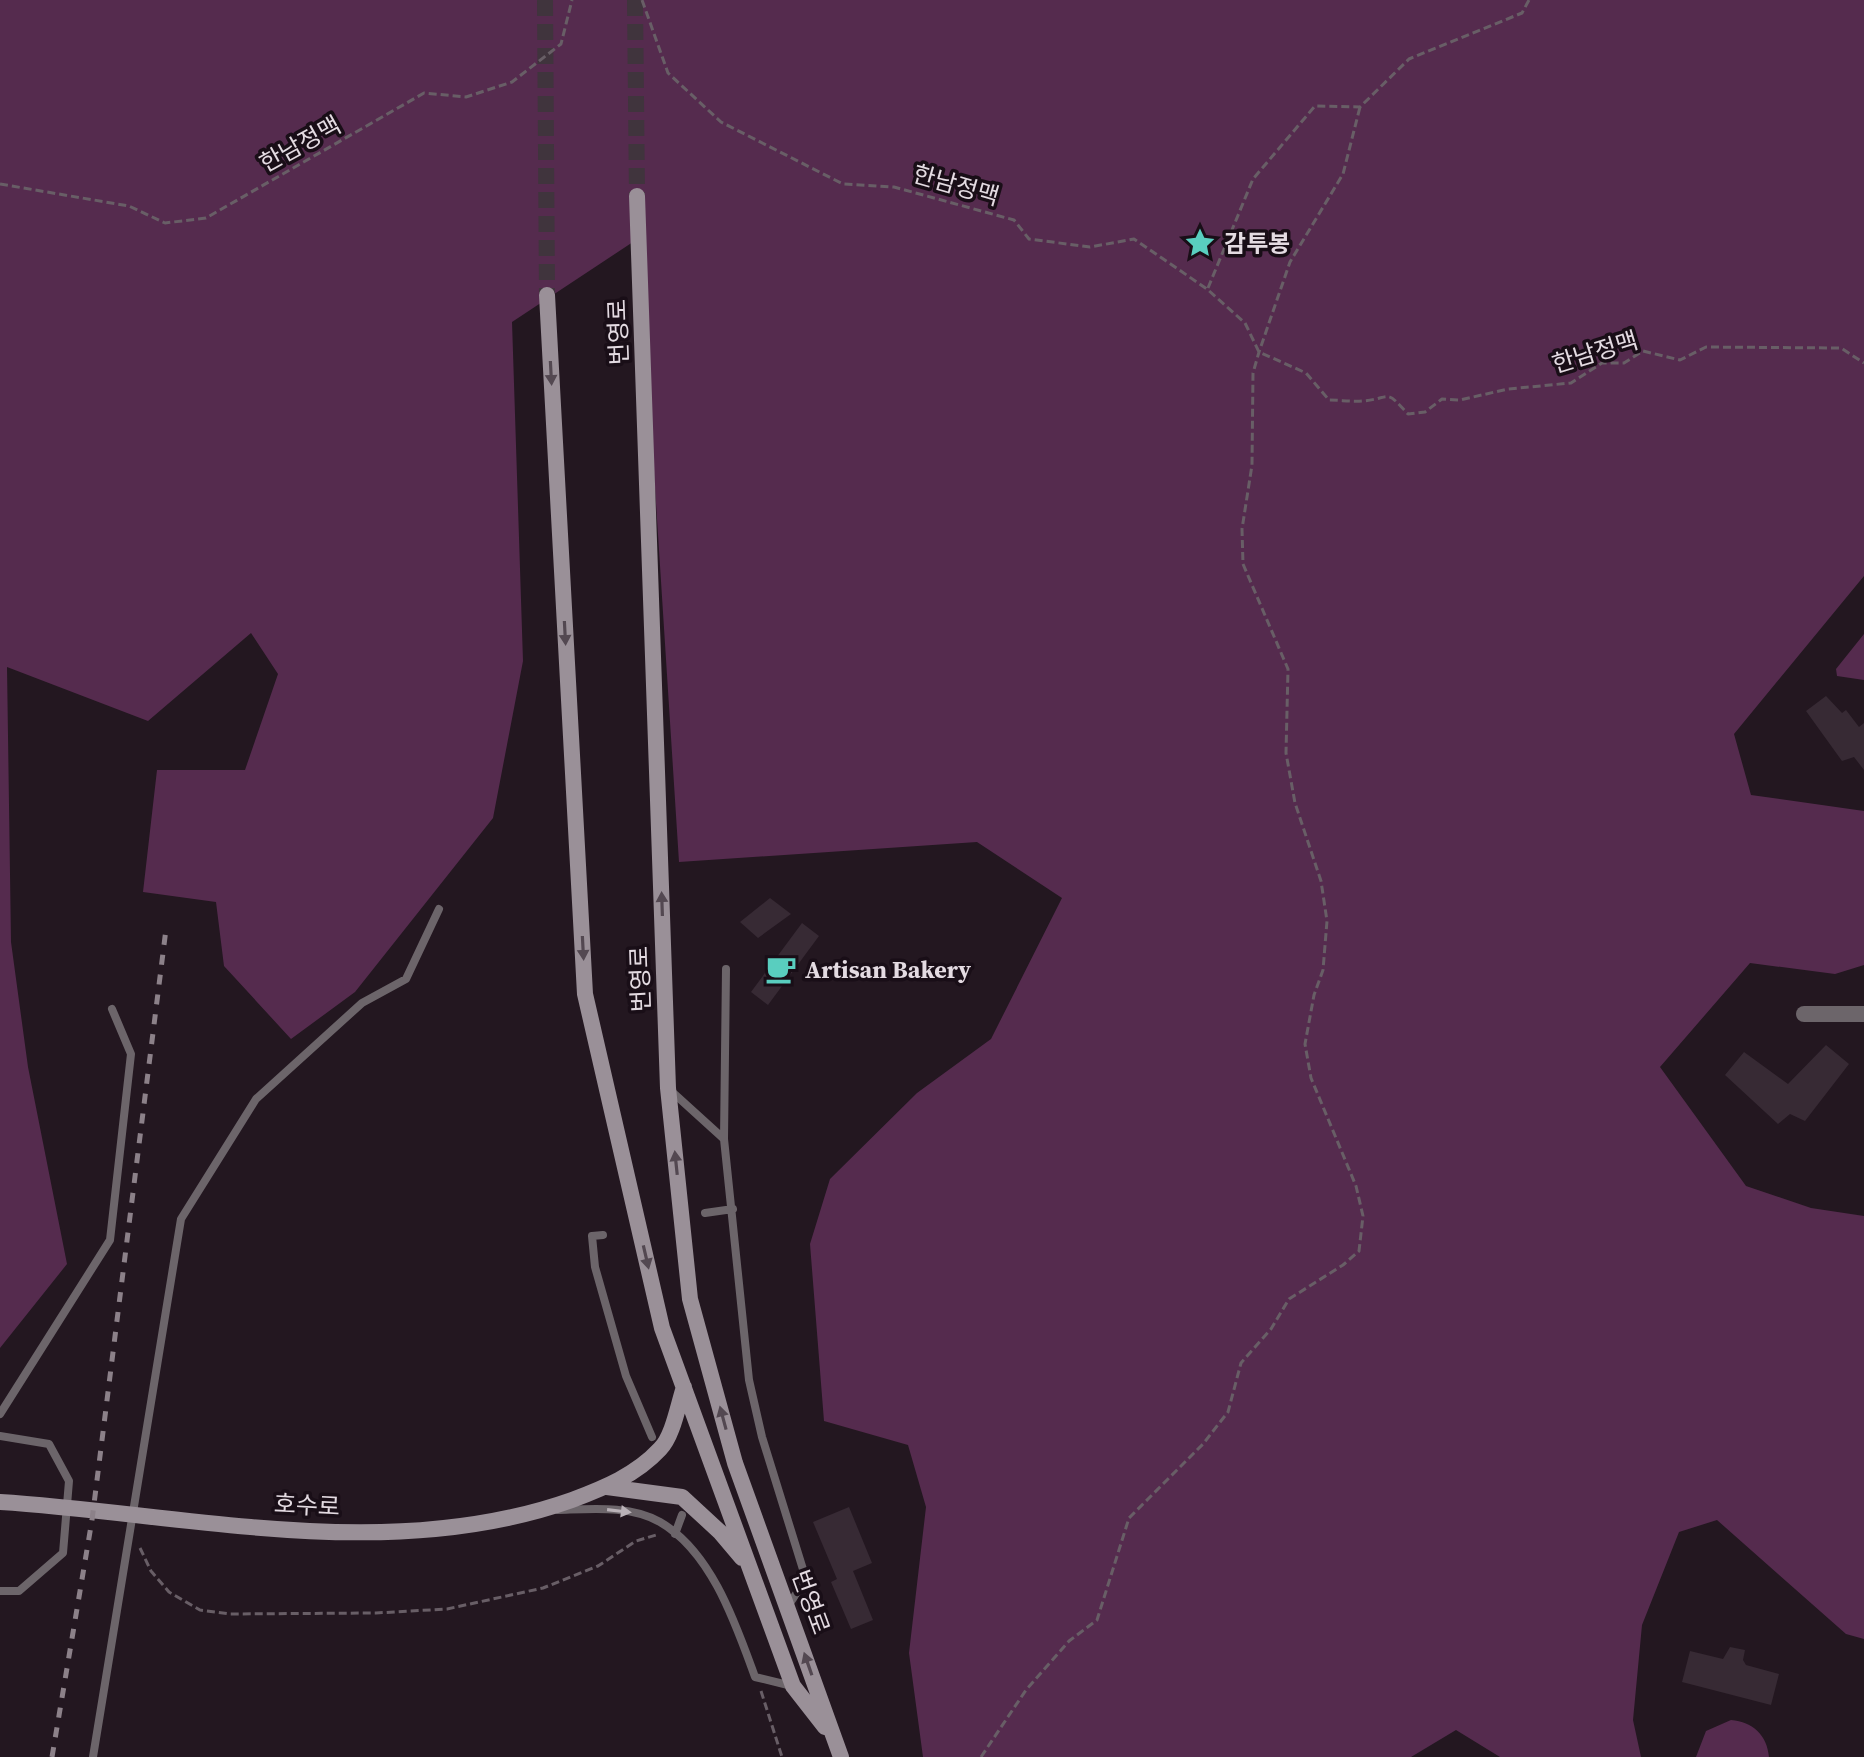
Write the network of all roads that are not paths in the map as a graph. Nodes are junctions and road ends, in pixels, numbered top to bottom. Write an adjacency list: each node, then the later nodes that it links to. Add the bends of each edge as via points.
1 (637, 196): 8 (street, 번영로, one-way to 1)
2 (547, 295): 13 (street, 번영로, one-way to 13, via 585,994 662,1328)
3 (439, 909): 27 (lane, via 406,979 362,1003 256,1099 181,1219)
4 (726, 969): 9 (lane)
5 (112, 1009): 14 (lane, via 131,1054 110,1240)
6 (1804, 1014): 7 (street)
7 (1864, 1014)
8 (668, 1088): 9 (lane); 24 (street, 번영로, one-way to 8, via 735,1463 690,1299)
9 (724, 1139): 10 (lane)
10 (733, 1209): 11 (lane); 24 (lane, via 749,1380 806,1579)
11 (705, 1213)
12 (603, 1235): 16 (lane, via 592,1236 595,1267 626,1376)
13 (684, 1387): 17 (street, 호수로, via 663,1447); 22 (street, 번영로)
14 (0, 1414)
15 (0, 1436): 23 (lane, via 49,1444 69,1481 63,1553 19,1591)
16 (652, 1437)
17 (605, 1487): 19 (street, 호수로); 22 (street, 호수로, via 682,1497)
18 (0, 1502): 19 (street, 호수로, via 324,1531 434,1531)
19 (541, 1511): 21 (lane, one-way to 21, via 625,1511 659,1521)
20 (682, 1515): 21 (lane)
21 (675, 1534): 25 (lane, via 708,1571 755,1677)
22 (750, 1568): 25 (street, 번영로)
23 (0, 1591)
24 (788, 1606): 26 (street, 번영로, one-way to 24)
25 (793, 1686): 26 (street, 번영로)
26 (833, 1737): 28 (street, 번영로)
27 (93, 1757)
28 (841, 1757)

